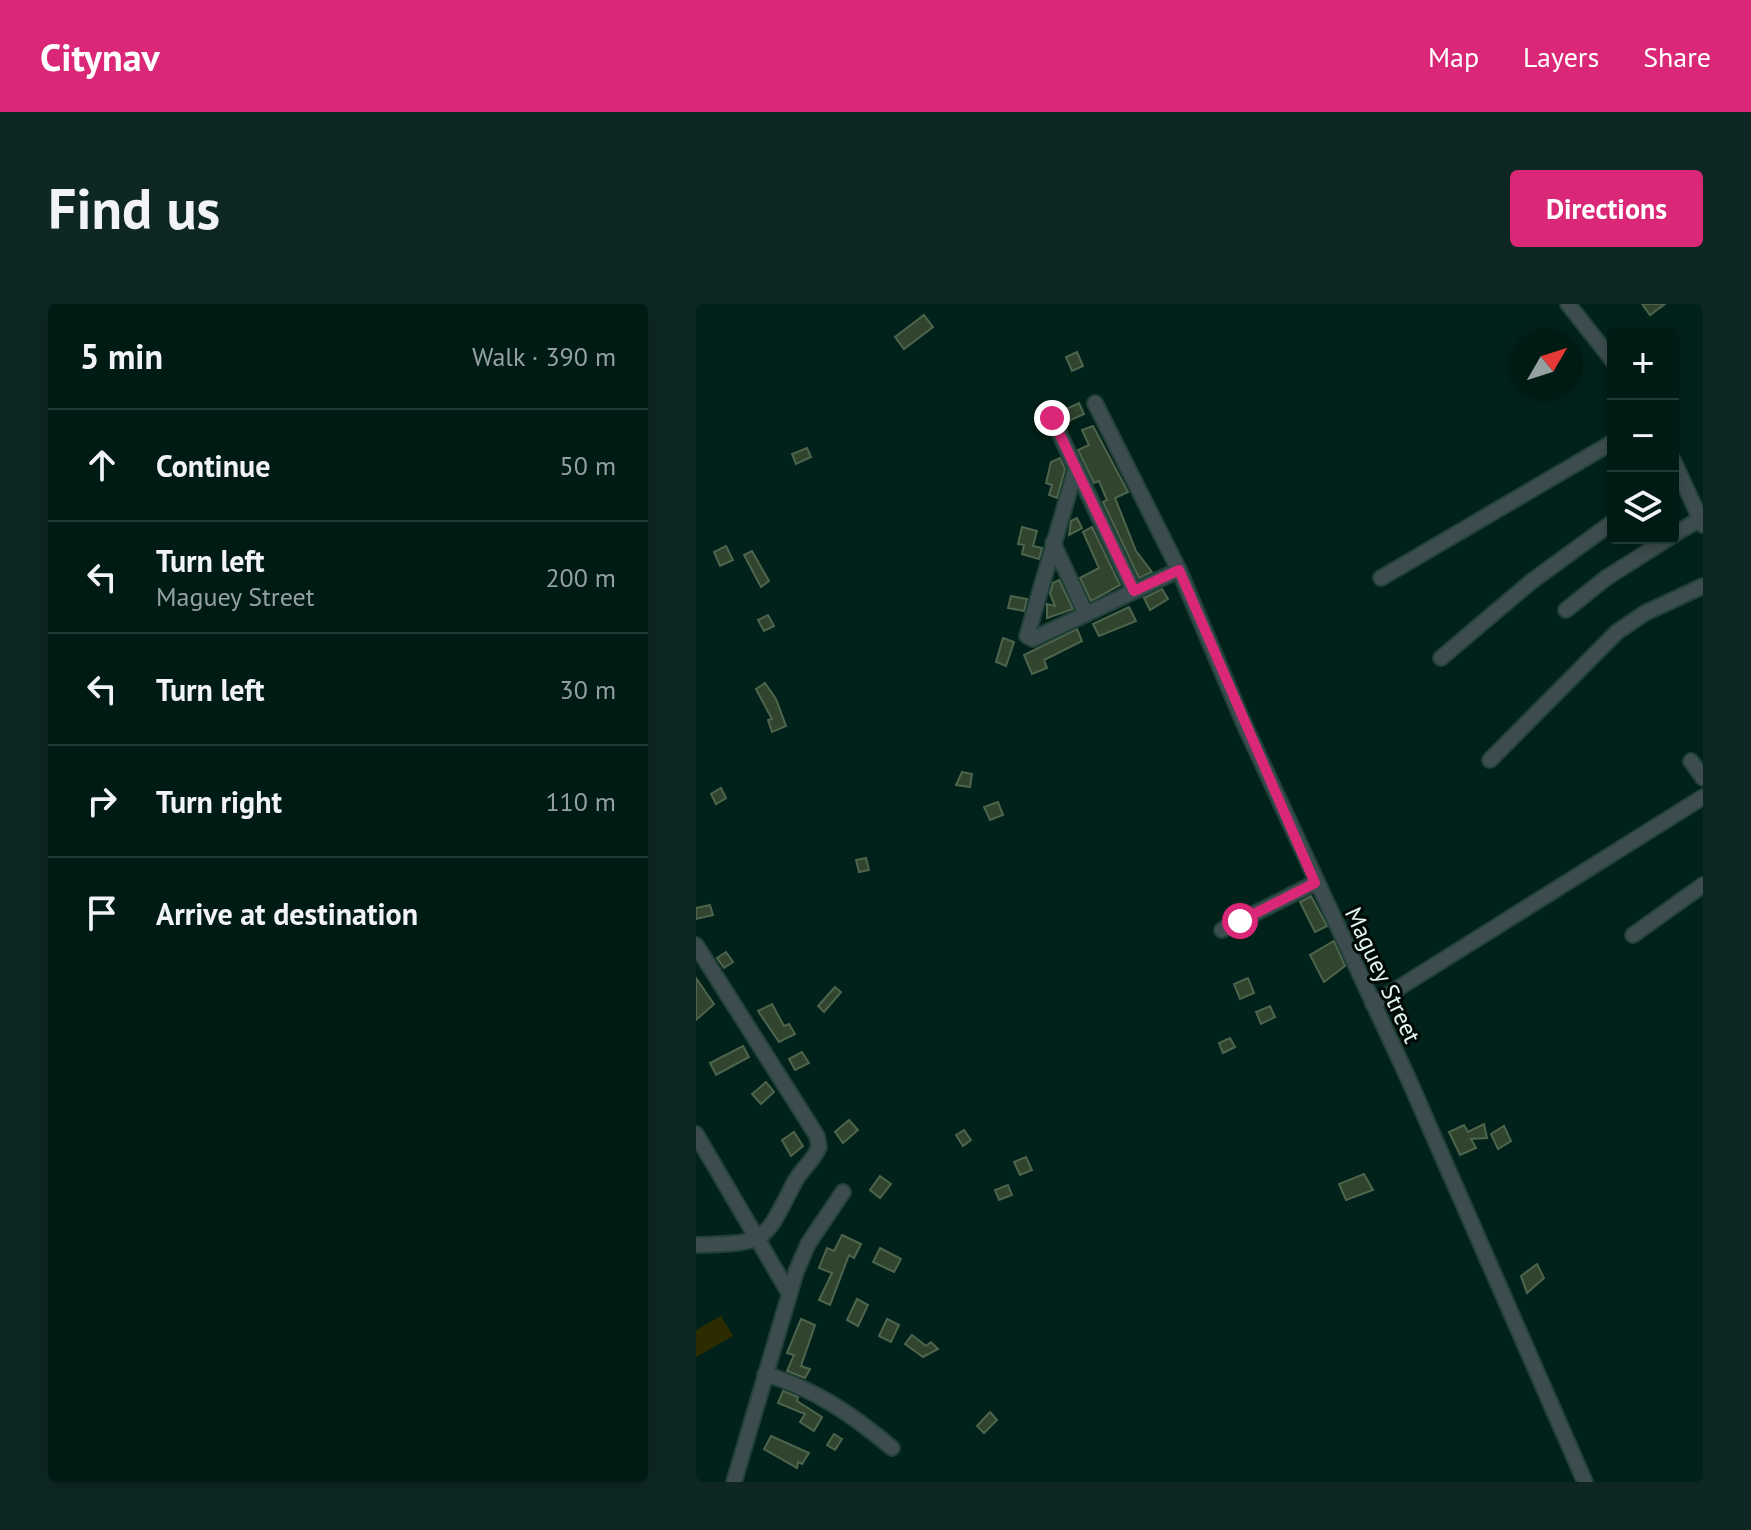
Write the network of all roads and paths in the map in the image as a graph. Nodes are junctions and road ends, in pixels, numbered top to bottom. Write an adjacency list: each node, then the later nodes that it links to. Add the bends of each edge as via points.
1 (1568, 304): 2 (street)
2 (1607, 353)
3 (1095, 403): 13 (street, Maguey Street)
4 (1052, 418): 6 (street)
5 (1607, 446): 14 (street)
6 (1076, 468): 11 (street); 16 (street)
7 (1679, 482): 8 (street)
8 (1702, 522): 10 (street)
9 (1607, 526): 19 (street)
10 (1679, 533)
11 (1053, 543): 18 (street); 18 (street, via 1026,634 1033,639)
12 (1660, 544): 17 (street)
13 (1179, 570): 16 (street); 24 (street, Maguey Street)
14 (1381, 578)
15 (1703, 586): 20 (street, via 1617,632)
16 (1134, 591): 18 (street)
17 (1566, 610)
18 (1086, 614)
19 (1441, 658)
20 (1490, 760)
21 (1691, 761): 22 (street)
22 (1703, 778)
23 (1703, 797): 29 (street)
24 (1315, 883): 26 (street); 29 (street, Maguey Street)
25 (1703, 885): 27 (street)
26 (1222, 930)
27 (1633, 935)
28 (698, 953): 32 (street, via 819,1141 778,1220)
29 (1373, 1004): 38 (street, Maguey Street)
30 (696, 1134): 32 (street)
31 (843, 1192): 34 (street, via 808,1244)
32 (757, 1241): 33 (street); 34 (street)
33 (696, 1245)
34 (789, 1293): 35 (street)
35 (765, 1374): 36 (street, via 840,1407); 37 (street)
36 (892, 1448)
37 (734, 1482)
38 (1585, 1482)

